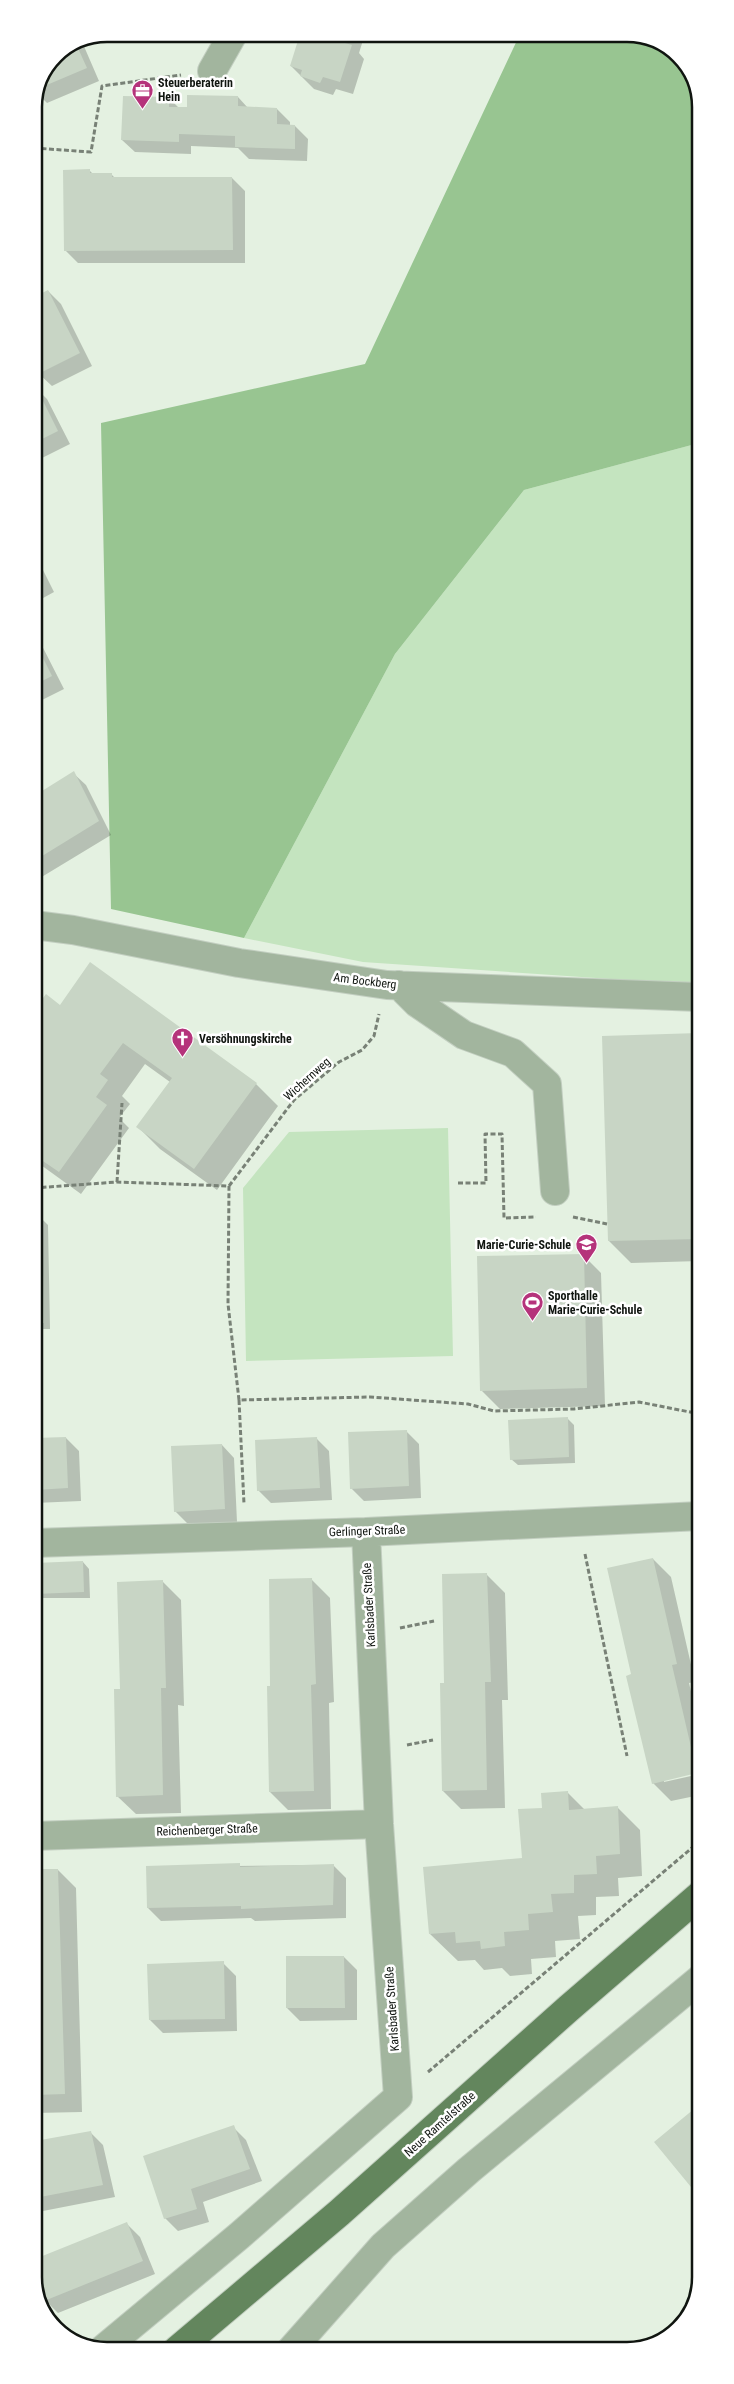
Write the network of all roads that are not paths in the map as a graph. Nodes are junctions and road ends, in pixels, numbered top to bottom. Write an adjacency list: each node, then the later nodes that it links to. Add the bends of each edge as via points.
1 (228, 43): 2 (street)
2 (212, 71)
3 (43, 927): 4 (street, Am Bockberg, via 74,930 239,963)
4 (393, 985): 5 (street, Am Bockberg); 6 (street, via 464,1035 513,1053 547,1084)
5 (692, 997)
6 (555, 1191)
7 (692, 1516): 8 (street, Gerlinger Straße)
8 (366, 1532): 9 (street, Gerlinger Straße); 10 (street, Karlsbader Straße)
9 (43, 1542)
10 (379, 1824): 11 (street, Reichenberger Straße); 14 (street, Karlsbader Straße, via 397,2086 239,2236)
11 (43, 1836)
12 (692, 1902): 15 (main road, Neue Ramtelstraße, via 339,2213)
13 (692, 1986): 16 (street, via 469,2170 383,2246)
14 (113, 2341)
15 (187, 2341)
16 (299, 2341)

